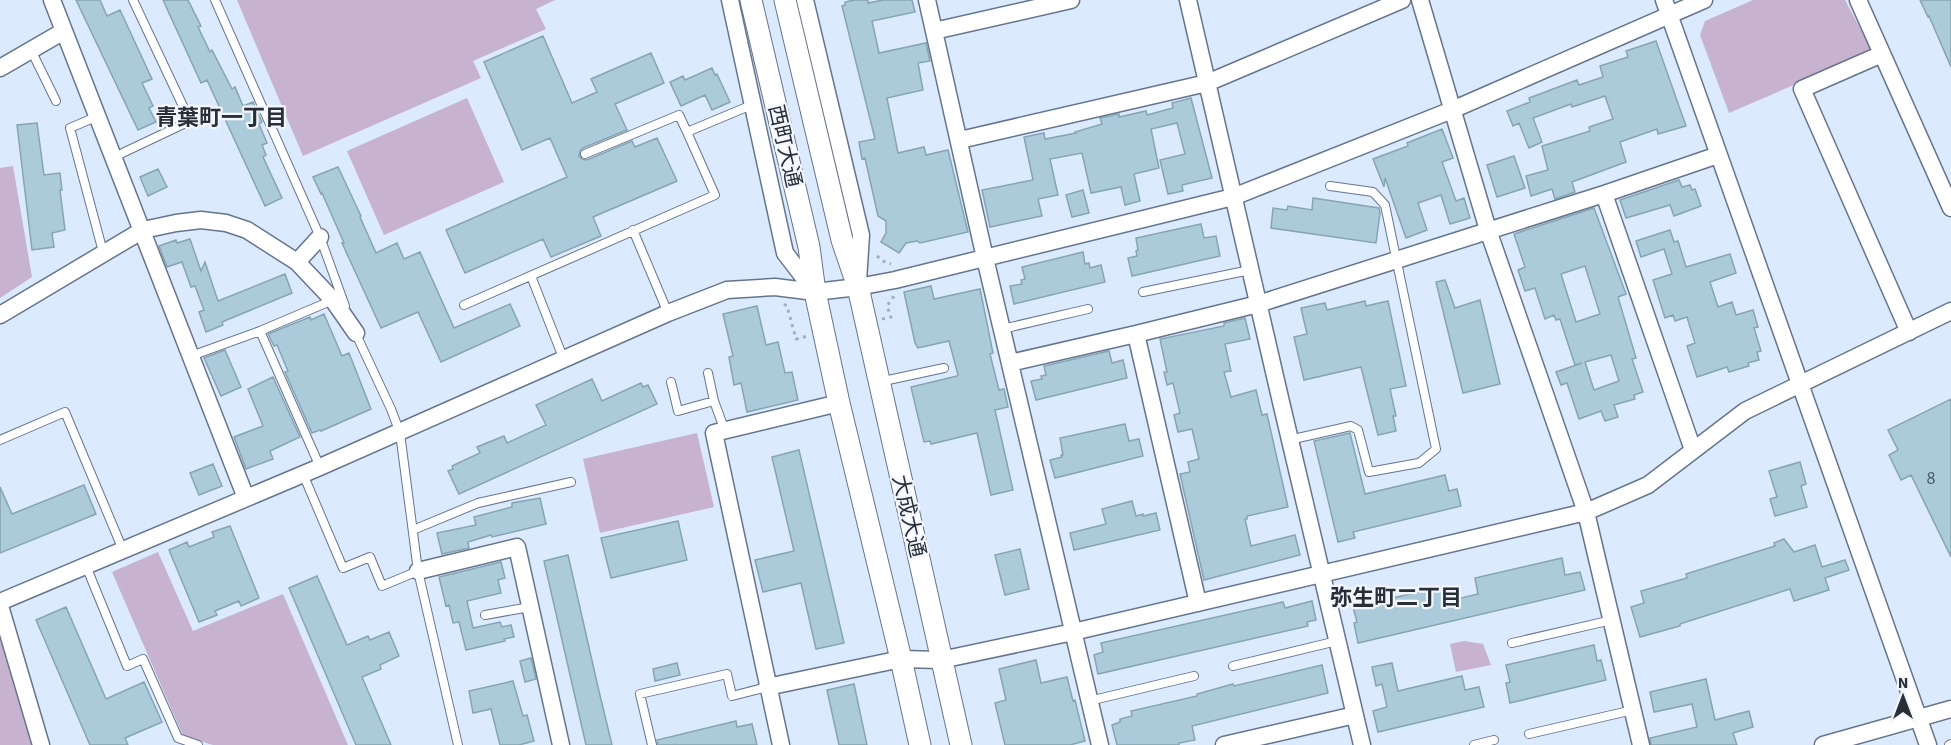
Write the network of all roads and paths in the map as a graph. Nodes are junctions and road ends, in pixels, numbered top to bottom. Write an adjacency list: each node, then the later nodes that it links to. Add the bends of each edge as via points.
1 (52, 0): 16 (street)
2 (133, 0): 30 (lane, via 190,122)
3 (215, 0): 38 (lane)
4 (730, 0): 23 (street)
5 (752, 0): 46 (street, 西町大通, via 809,247)
6 (785, 0): 45 (street, 西町大通, via 842,240)
7 (805, 0): 45 (street, via 861,236)
8 (927, 0): 17 (street)
9 (1071, 0): 17 (street)
10 (1188, 0): 21 (street)
11 (1402, 0): 21 (street)
12 (1420, 0): 24 (street)
13 (1704, 0): 15 (street)
14 (1858, 0): 19 (street)
15 (1666, 8): 24 (street); 29 (street)
16 (64, 31): 18 (street); 25 (street)
17 (934, 31): 27 (street)
18 (31, 50): 20 (street); 22 (lane)
19 (1882, 54): 34 (street); 57 (street, via 1802,89)
20 (0, 68)
21 (1207, 83): 27 (street); 33 (street)
22 (56, 101)
23 (754, 104): 26 (lane); 46 (street, via 785,253)
24 (1452, 110): 33 (street); 37 (street)
25 (98, 116): 30 (street); 39 (lane, via 70,128)
26 (687, 132): 28 (lane, via 679,115); 36 (lane, via 715,195)
27 (960, 140): 40 (street)
28 (585, 154)
29 (1718, 155): 32 (street); 67 (street)
30 (114, 157): 35 (street)
31 (1330, 186): 41 (lane, via 1373,192 1385,205)
32 (1604, 194): 37 (street); 74 (street)
33 (1233, 198): 40 (street); 43 (street)
34 (1951, 208)
35 (143, 230): 39 (street); 42 (street, via 201,220 226,223 247,231); 60 (street)
36 (633, 231): 44 (lane); 53 (lane)
37 (1488, 231): 41 (street); 79 (street)
38 (320, 237): 42 (street); 58 (lane)
39 (103, 252): 54 (street)
40 (985, 258): 45 (street); 55 (street)
41 (1396, 260): 49 (street); 73 (lane, via 1436,449 1419,463 1369,472 1358,430 1351,426)
42 (297, 262): 48 (street)
43 (1250, 270): 47 (lane); 49 (street)
44 (531, 276): 50 (lane); 61 (lane)
45 (858, 288): 46 (street); 66 (street, 大成大通)
46 (815, 292): 53 (street, via 775,287 727,290); 69 (street, 大成大通)
47 (1143, 292)
48 (333, 300): 56 (lane); 58 (street)
49 (1258, 304): 59 (street); 73 (street)
50 (464, 305)
51 (1088, 309): 55 (lane)
52 (1951, 311): 57 (street)
53 (668, 313): 61 (street)
54 (0, 315)
55 (1002, 329): 62 (street)
56 (260, 330): 60 (lane); 75 (lane)
57 (1909, 332): 67 (street)
58 (356, 333): 71 (lane)
59 (1136, 334): 62 (street); 85 (street)
60 (191, 356): 78 (street)
61 (564, 360): 71 (street)
62 (1010, 363): 90 (street)
63 (944, 368): 66 (lane)
64 (708, 373): 68 (lane)
65 (671, 382): 68 (lane, via 678,411)
66 (878, 382): 94 (street, 大成大通)
67 (1800, 384): 74 (street, via 1745,411); 102 (street)
68 (714, 401): 70 (lane)
69 (839, 403): 70 (street); 93 (street, 大成大通)
70 (725, 430): 97 (street, via 714,433)
71 (400, 433): 75 (street); 80 (lane)
72 (0, 440): 81 (lane, via 65,412)
73 (1290, 440): 84 (street)
74 (1693, 450): 79 (street, via 1648,485)
75 (320, 467): 76 (street)
76 (303, 474): 78 (street); 83 (lane, via 343,568 370,557 382,586)
77 (572, 482): 80 (lane, via 478,503)
78 (246, 498): 81 (street)
79 (1586, 512): 84 (street); 89 (street)
80 (413, 530): 83 (lane)
81 (123, 550): 82 (street)
82 (86, 566): 86 (street); 106 (lane, via 128,666 143,659 178,738)
83 (418, 571): 87 (street, via 517,548); 107 (lane)
84 (1321, 574): 85 (street); 91 (street)
85 (1198, 603): 90 (street)
86 (0, 604): 105 (street)
87 (530, 607): 88 (lane); 108 (street)
88 (485, 615)
89 (1612, 620): 92 (lane); 100 (street)
90 (1073, 632): 94 (street); 98 (street)
91 (1337, 641): 95 (lane); 101 (street)
92 (1512, 643)
93 (901, 659): 94 (street); 97 (street); 111 (street, 大成大通)
94 (941, 660): 112 (street, 大成大通)
95 (1233, 666)
96 (1194, 676): 98 (lane)
97 (767, 687): 109 (lane, via 732,696 727,674 640,694); 110 (street)
98 (1089, 701): 113 (street)
99 (1951, 709): 102 (street)
100 (1633, 710): 103 (lane); 117 (street)
101 (1355, 715): 114 (street); 115 (street)
102 (1919, 718): 118 (street); 119 (street)
103 (1529, 734)
104 (1494, 740): 116 (lane)
105 (41, 745)
106 (198, 745)
107 (458, 745)
108 (561, 745)
109 (652, 745)
110 (781, 745)
111 (920, 745)
112 (961, 745)
113 (1100, 745)
114 (1224, 745)
115 (1362, 745)
116 (1474, 745)
117 (1641, 745)
118 (1823, 745)
119 (1928, 745)

